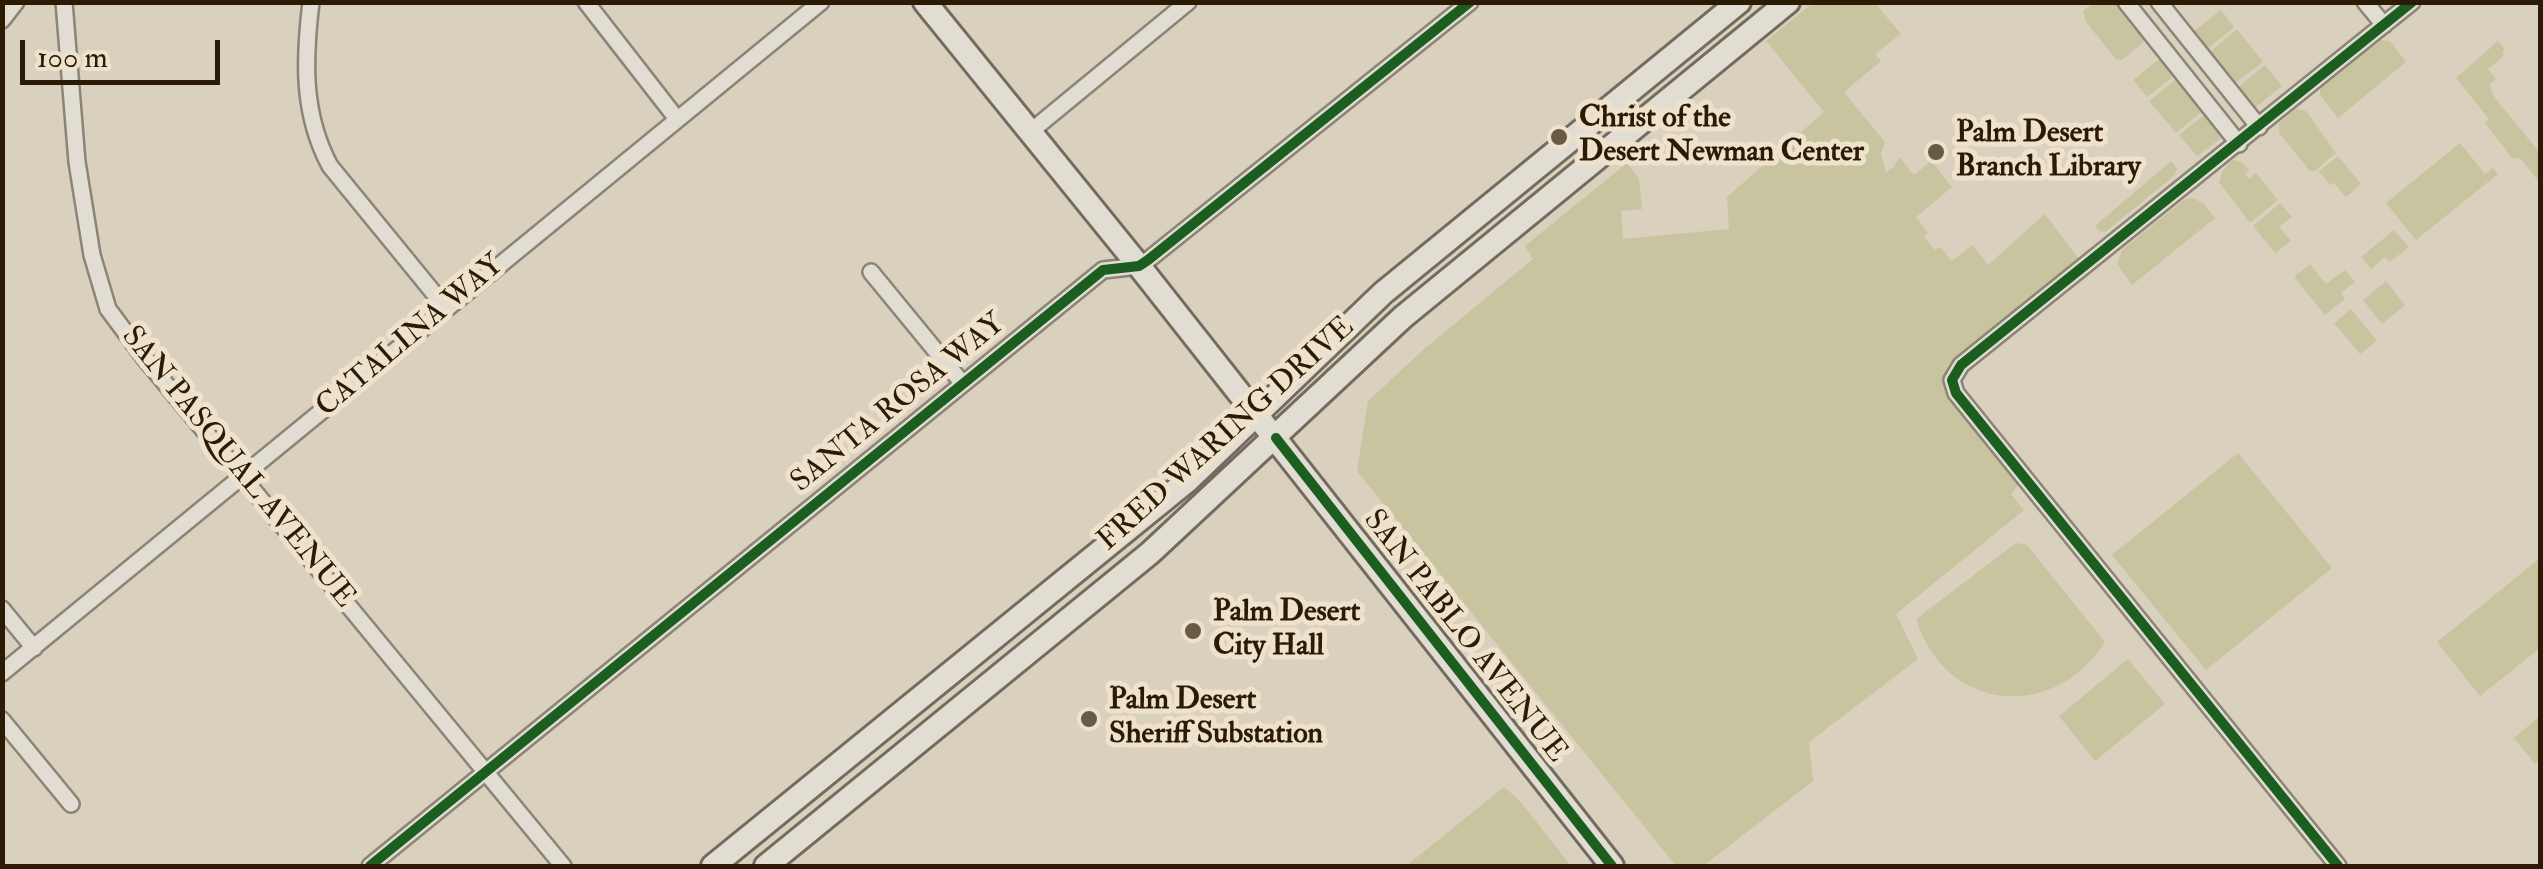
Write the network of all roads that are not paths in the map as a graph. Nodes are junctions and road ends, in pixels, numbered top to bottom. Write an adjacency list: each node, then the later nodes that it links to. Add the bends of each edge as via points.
1 (16, 2): 15 (street)
2 (64, 2): 27 (street, SAN PASQUAL AVENUE, via 78,162 108,309)
3 (310, 2): 23 (street, via 306,78 318,144)
4 (586, 2): 17 (street)
5 (821, 2): 17 (street, CATALINA WAY)
6 (925, 2): 19 (main road, SAN PABLO AVENUE)
7 (1188, 2): 19 (street)
8 (1470, 2): 21 (street, SANTA ROSA WAY)
9 (1739, 2): 25 (main road, FRED WARING DRIVE, via 1383,293)
10 (1788, 2): 26 (main road, FRED WARING DRIVE, via 1403,316)
11 (2126, 2): 20 (street)
12 (2159, 2): 18 (street)
13 (2366, 2): 16 (street)
14 (2412, 2): 16 (street)
15 (2, 20)
16 (2384, 26): 18 (street)
17 (678, 119): 23 (street, CATALINA WAY)
18 (2259, 128): 20 (street)
19 (1030, 132): 21 (main road, SAN PABLO AVENUE)
20 (2239, 144): 39 (street, via 1961,366 1952,380 1956,394)
21 (1140, 266): 24 (street, SANTA ROSA WAY, via 1103,270); 25 (main road, SAN PABLO AVENUE)
22 (871, 272): 24 (street)
23 (446, 308): 27 (street, CATALINA WAY)
24 (963, 384): 32 (street, SANTA ROSA WAY)
25 (1256, 413): 26 (main road, SAN PABLO AVENUE); 36 (main road, FRED WARING DRIVE, via 1186,481)
26 (1276, 438): 37 (main road, FRED WARING DRIVE, via 1165,540); 38 (main road, SAN PABLO AVENUE)
27 (244, 476): 29 (street, CATALINA WAY); 32 (street, SAN PASQUAL AVENUE)
28 (2, 609): 29 (street)
29 (34, 648): 30 (street, CATALINA WAY)
30 (2, 673)
31 (2, 720): 33 (street)
32 (484, 773): 34 (street, SANTA ROSA WAY); 35 (street, SAN PASQUAL AVENUE)
33 (70, 804)
34 (370, 866)
35 (563, 866)
36 (713, 866)
37 (766, 866)
38 (1612, 866)
39 (2338, 866)

